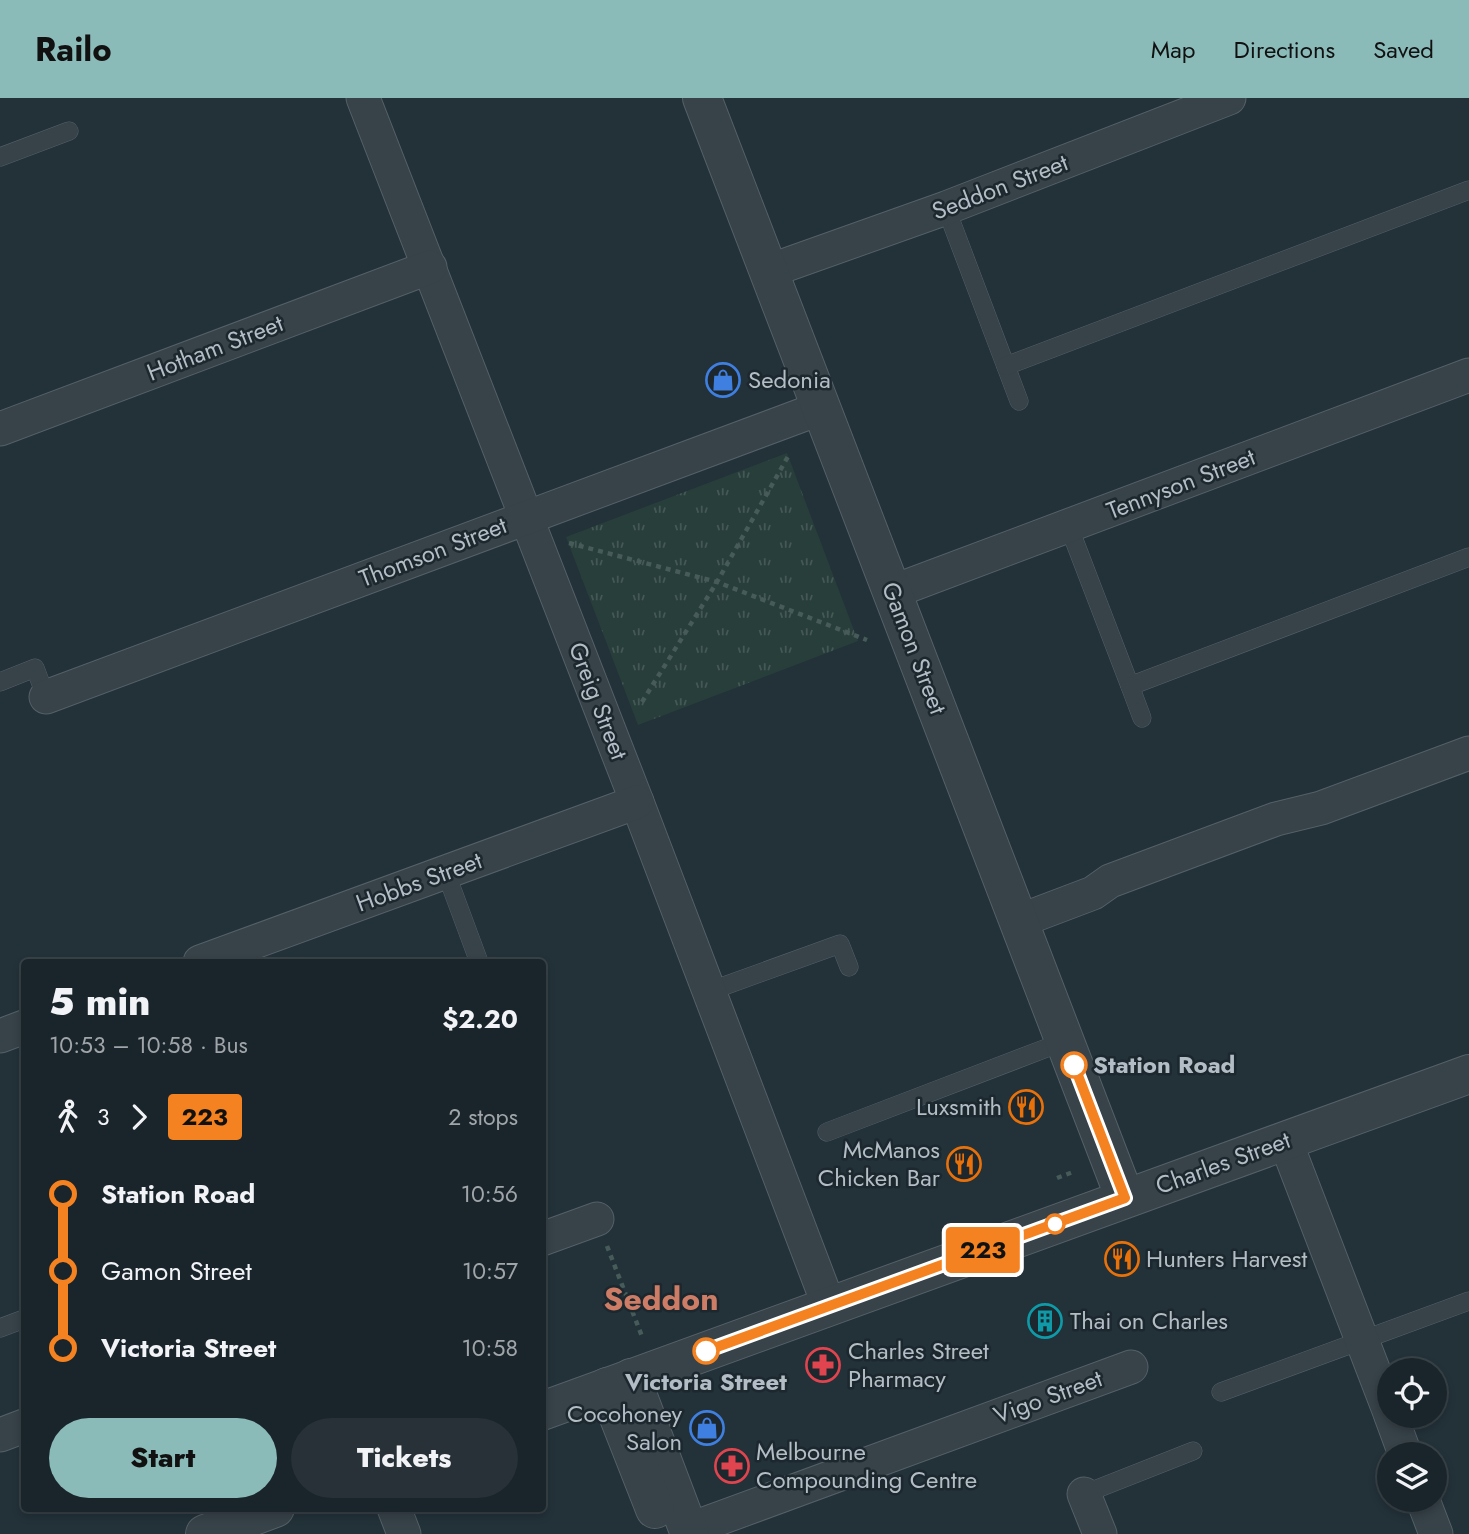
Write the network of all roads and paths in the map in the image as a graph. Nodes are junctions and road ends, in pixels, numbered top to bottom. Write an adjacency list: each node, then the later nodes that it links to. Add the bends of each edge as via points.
1 (363, 98): 8 (street, Greig Street)
2 (702, 98): 9 (street, Gamon Street)
3 (1229, 98): 7 (street, Seddon Street)
4 (69, 131): 5 (lane)
5 (0, 157)
6 (1469, 191): 10 (lane)
7 (946, 208): 9 (street, Seddon Street); 10 (lane)
8 (430, 267): 14 (street, Hotham Street); 16 (street, Greig Street)
9 (769, 271): 13 (street, Gamon Street)
10 (1006, 366): 12 (lane)
11 (1469, 375): 17 (street, Tennyson Street)
12 (1019, 401)
13 (821, 408): 16 (street, Thomson Street); 21 (street, Gamon Street)
14 (0, 429)
15 (782, 467): 20 (path)
16 (526, 517): 25 (street, Thomson Street); 29 (street, Greig Street)
17 (1069, 527): 21 (street, Tennyson Street); 24 (lane)
18 (569, 543): 20 (path)
19 (1469, 557): 24 (lane)
20 (717, 583): 22 (path); 26 (path)
21 (892, 592): 31 (street, Gamon Street)
22 (867, 640)
23 (0, 682): 25 (lane, via 35,668)
24 (1130, 686): 27 (lane)
25 (47, 697)
26 (642, 702)
27 (1142, 718)
28 (1469, 753): 31 (street, via 1110,881 1093,893)
29 (637, 802): 30 (street, Hobbs Street); 35 (street, Greig Street)
30 (446, 873): 32 (street, Hobbs Street); 33 (lane)
31 (1020, 921): 38 (street, Gamon Street)
32 (208, 959)
33 (478, 959)
34 (849, 968): 35 (lane, via 840,944)
35 (710, 991): 48 (street, Greig Street)
36 (21, 1028): 37 (street)
37 (0, 1036)
38 (1065, 1041): 40 (lane); 44 (street, Gamon Street)
39 (1469, 1074): 41 (street, Charles Street)
40 (827, 1132)
41 (1285, 1140): 44 (street, Charles Street); 51 (street)
42 (1073, 1172): 43 (path)
43 (1057, 1178)
44 (1125, 1198): 48 (street, Charles Street)
45 (597, 1219): 46 (street); 53 (path)
46 (546, 1237)
47 (1469, 1301): 51 (lane)
48 (829, 1306): 53 (street, Charles Street)
49 (21, 1320): 50 (lane)
50 (0, 1328)
51 (1362, 1340): 54 (street); 55 (lane)
52 (1131, 1367): 64 (street, Vigo Street)
53 (631, 1379): 56 (street, Charles Street); 64 (street)
54 (1377, 1380)
55 (1221, 1392)
56 (546, 1410)
57 (21, 1427): 58 (street)
58 (0, 1435)
59 (1193, 1451): 60 (lane)
60 (1084, 1494): 67 (street)
61 (259, 1512): 65 (street)
62 (396, 1512): 66 (street)
63 (1428, 1512): 68 (street)
64 (680, 1533)
65 (205, 1534)
66 (404, 1534)
67 (1100, 1534)
68 (1436, 1534)

